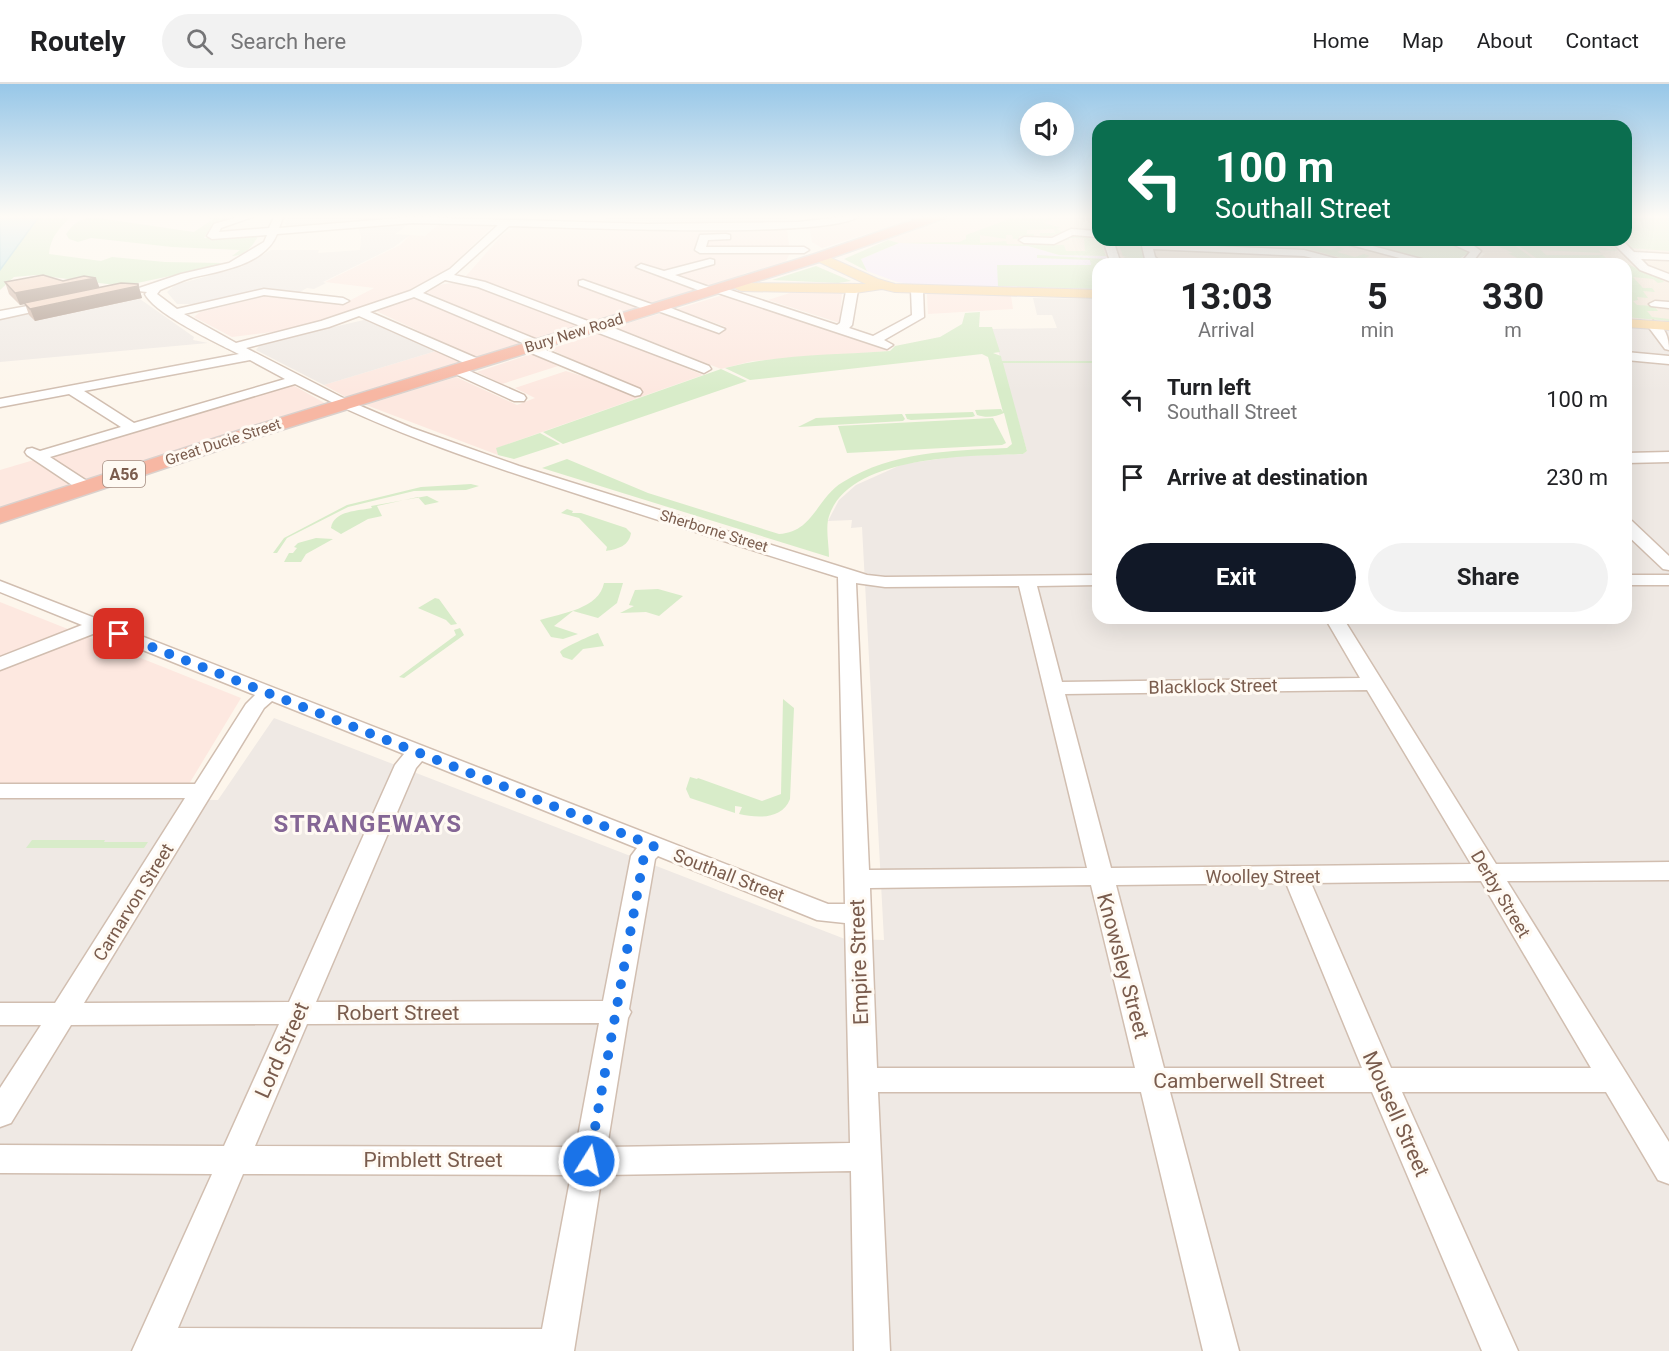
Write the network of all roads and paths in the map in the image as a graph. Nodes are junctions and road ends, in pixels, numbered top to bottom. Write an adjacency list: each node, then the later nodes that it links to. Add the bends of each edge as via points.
1 (194, 274): 11 (street)
2 (449, 274): 7 (street)
3 (667, 274): 6 (street)
4 (765, 274): 10 (highway, Bury New Road / A56)
5 (856, 274): 9 (main road)
6 (664, 275): 10 (street)
7 (445, 277): 15 (street); 28 (street, via 481,284)
8 (583, 283): 21 (street)
9 (878, 284): 12 (main road); 14 (main road)
10 (727, 286): 12 (main road); 21 (highway, Bury New Road / A56); 30 (street)
11 (156, 288): 13 (street); 23 (street, Sherborne Street, via 153,298)
12 (849, 288): 30 (street, via 852,290 846,325)
13 (133, 289)
14 (917, 290): 16 (main road); 31 (street, via 918,317)
15 (414, 293): 22 (street); 33 (street)
16 (1092, 294)
17 (344, 301): 23 (street, via 264,292)
18 (62, 302): 24 (street)
19 (1655, 304): 20 (street)
20 (1669, 305)
21 (656, 308): 28 (highway, Bury New Road / A56); 29 (street)
22 (360, 312): 35 (street); 39 (street)
23 (175, 313): 35 (street, Sherborne Street)
24 (0, 315)
25 (1632, 323): 26 (main road)
26 (1653, 325): 27 (main road); 34 (street)
27 (1669, 326)
28 (594, 327): 33 (highway, Bury New Road / A56); 41 (street)
29 (719, 329)
30 (838, 329): 31 (street)
31 (873, 341): 32 (street)
32 (887, 345)
33 (532, 346): 39 (highway, Bury New Road / A56); 44 (street)
34 (1669, 346)
35 (235, 347): 36 (street, Sherborne Street)
36 (251, 356): 42 (street, Sherborne Street); 43 (street)
37 (1632, 357): 38 (street)
38 (1669, 360)
39 (476, 363): 40 (highway, Bury New Road / A56)
40 (456, 369): 45 (street); 47 (highway, Bury New Road / A56)
41 (704, 369)
42 (296, 380): 47 (street, Sherborne Street); 48 (street)
43 (72, 390): 46 (street); 48 (street)
44 (634, 392)
45 (519, 398)
46 (0, 403)
47 (344, 404): 51 (highway, Great Ducie Street / A56); 55 (street, Sherborne Street, via 495,463)
48 (132, 428): 51 (street, via 34,453)
49 (1669, 457): 50 (street)
50 (1632, 458)
51 (84, 486): 52 (highway, Great Ducie Street / A56)
52 (0, 516)
53 (1632, 531): 54 (street)
54 (1669, 565)
55 (847, 573): 56 (street, Sherborne Street, via 885,582); 75 (street, Empire Street)
56 (1026, 580): 57 (street, Sherborne Street); 65 (street, Knowsley Street)
57 (1092, 580)
58 (1632, 580): 59 (street)
59 (1669, 580)
60 (0, 586): 62 (street, Southall Street)
61 (1338, 624): 64 (street, Derby Street)
62 (97, 625): 63 (street); 66 (street, Southall Street)
63 (0, 664)
64 (1374, 684): 65 (street, Blacklock Street); 72 (street, Derby Street)
65 (1053, 688): 74 (street, Knowsley Street)
66 (270, 693): 67 (street, Southall Street); 69 (street, Carnarvon Street, via 256,704)
67 (418, 752): 70 (street, Southall Street); 78 (street, Lord Street, via 406,765)
68 (0, 791): 69 (street)
69 (202, 791): 80 (street, Carnarvon Street)
70 (654, 846): 76 (street, Southall Street, via 826,913); 77 (street, via 644,856)
71 (1669, 871): 72 (street, Woolley Street)
72 (1488, 874): 73 (street, Woolley Street); 83 (street, Derby Street)
73 (1295, 875): 74 (street, Woolley Street); 82 (street, Mousell Street)
74 (1100, 877): 75 (street, Woolley Street); 84 (street, Knowsley Street)
75 (856, 879): 76 (street, Empire Street)
76 (859, 914): 81 (street, Empire Street)
77 (617, 1012): 78 (street, Robert Street); 89 (street)
78 (298, 1013): 80 (street, Robert Street); 88 (street, Lord Street)
79 (0, 1014): 80 (street, Robert Street)
80 (61, 1014): 85 (street, Carnarvon Street)
81 (863, 1080): 84 (street, Camberwell Street); 86 (street, Empire Street)
82 (1381, 1080): 83 (street, Camberwell Street); 84 (street, Camberwell Street); 95 (street, Mousell Street)
83 (1615, 1080): 90 (street, Derby Street)
84 (1153, 1081): 94 (street, Knowsley Street)
85 (0, 1114)
86 (866, 1157): 89 (street, Pimblett Street); 93 (street, Empire Street)
87 (0, 1159): 88 (street, Pimblett Street)
88 (234, 1160): 89 (street, Pimblett Street); 91 (street, Lord Street)
89 (589, 1161): 92 (street)
90 (1669, 1170)
91 (151, 1348): 92 (street)
92 (557, 1349)
93 (872, 1351)
94 (1221, 1351)
95 (1500, 1351)

